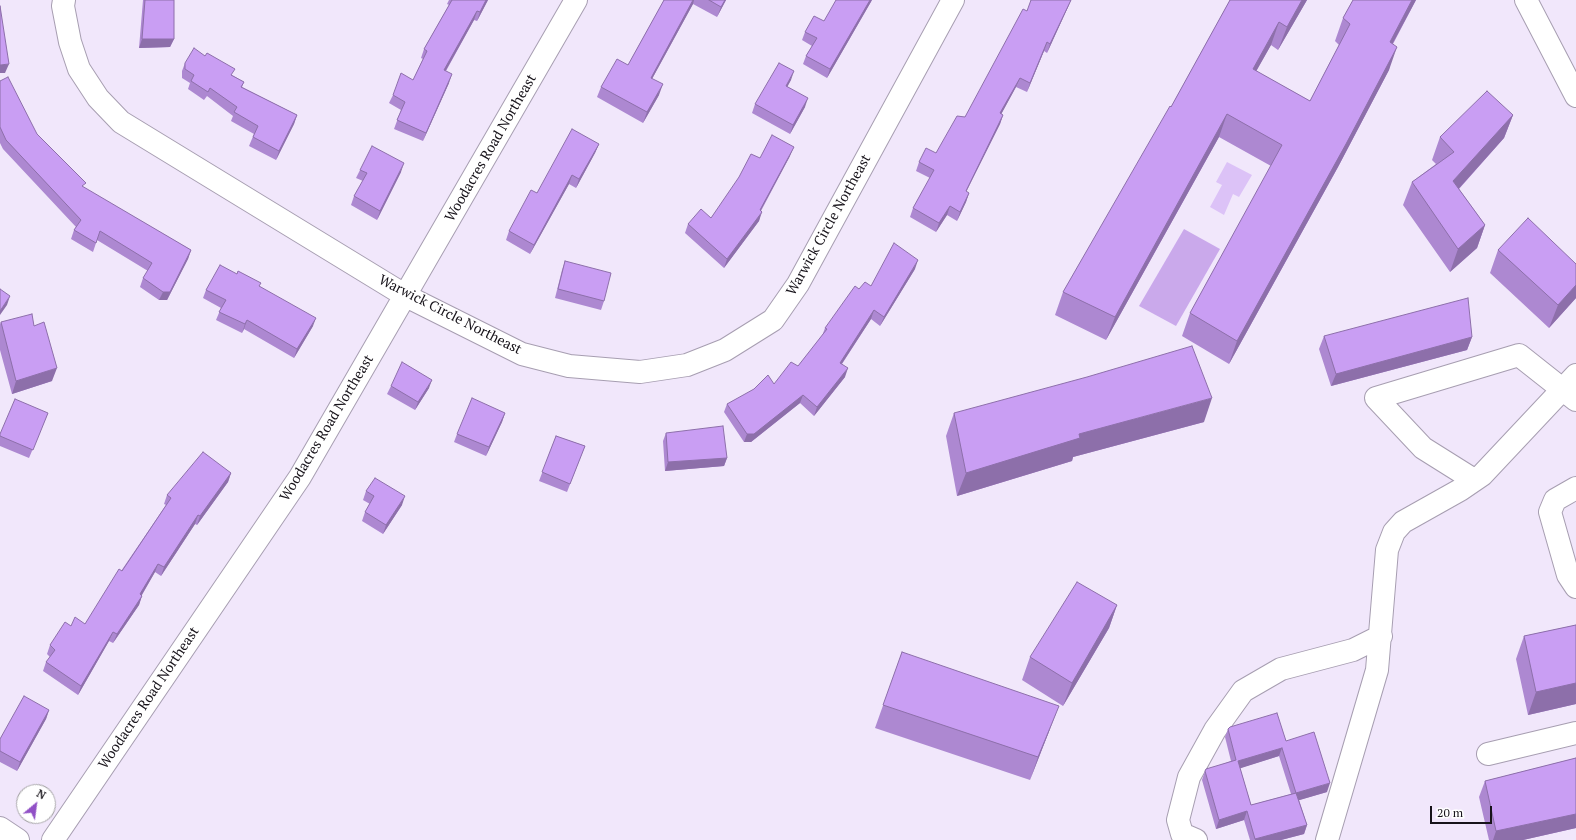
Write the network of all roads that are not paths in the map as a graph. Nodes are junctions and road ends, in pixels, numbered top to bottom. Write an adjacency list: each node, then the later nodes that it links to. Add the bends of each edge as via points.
1 (64, 0): 6 (street, Warwick Circle Northeast, via 70,42 79,69 98,98 121,122)
2 (576, 0): 6 (street, Woodacres Road Northeast)
3 (953, 0): 6 (street, Warwick Circle Northeast, via 798,284 774,320 725,350 687,365 640,372 569,366 522,354)
4 (1526, 0): 5 (street)
5 (1576, 96)
6 (406, 296): 16 (street, Woodacres Road Northeast, via 300,477)
7 (1571, 388): 8 (street); 8 (street, via 1519,356 1376,398 1423,448)
8 (1474, 480): 11 (street, via 1403,522 1394,532 1387,550)
9 (1576, 488): 10 (street, via 1555,500 1550,512 1568,575)
10 (1576, 587)
11 (1381, 636): 17 (street, via 1353,650 1282,669 1243,692 1215,730 1189,777 1178,820 1182,834); 18 (street, via 1377,670)
12 (1576, 733): 13 (street)
13 (1488, 754)
14 (0, 828): 15 (street)
15 (18, 840)
16 (53, 840)
17 (1196, 840)
18 (1327, 840)

